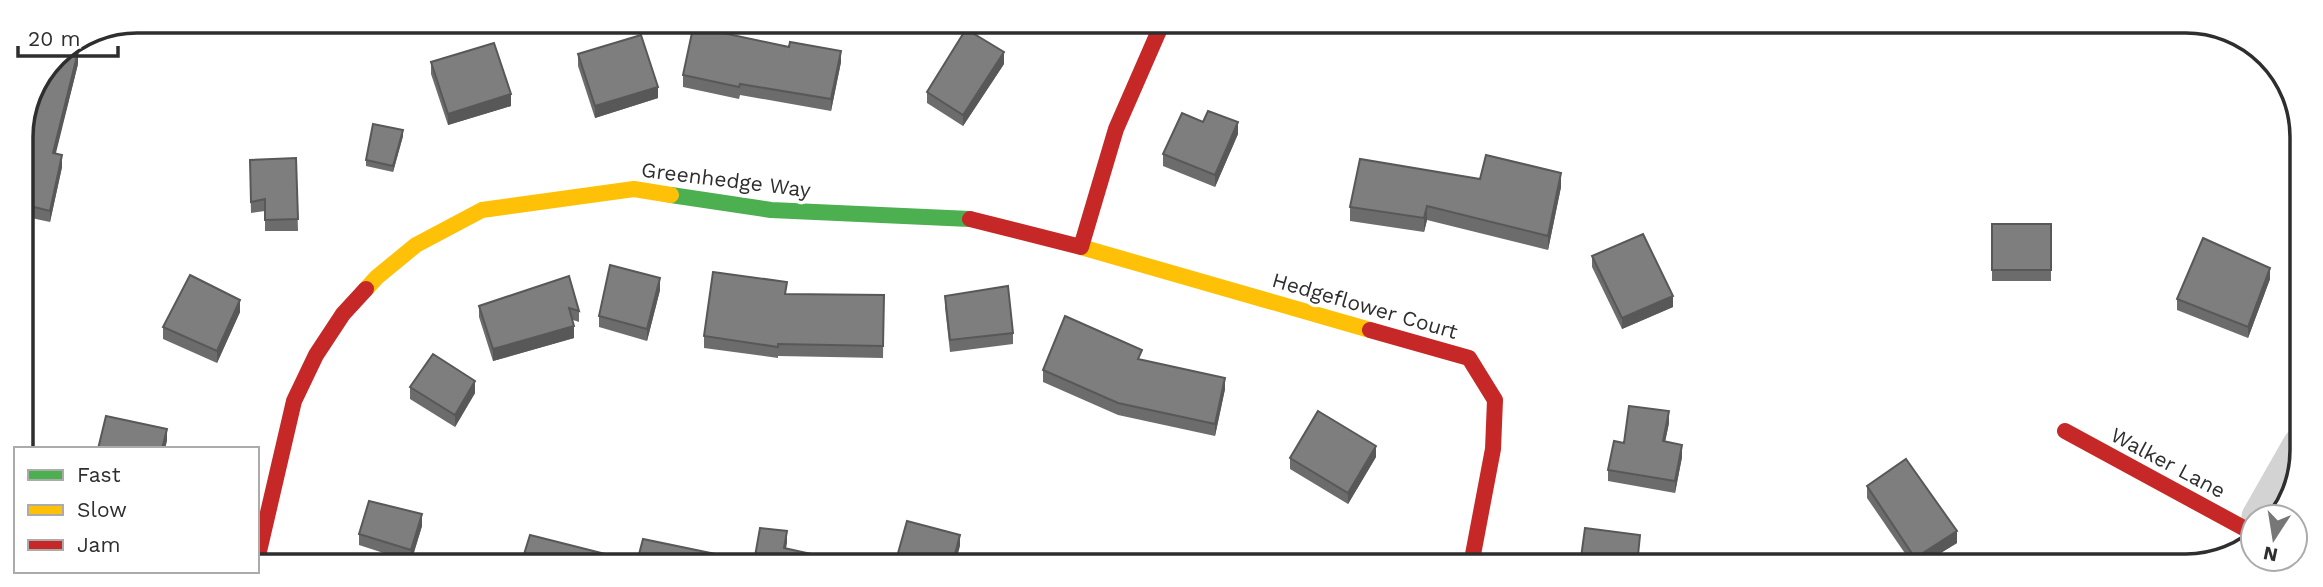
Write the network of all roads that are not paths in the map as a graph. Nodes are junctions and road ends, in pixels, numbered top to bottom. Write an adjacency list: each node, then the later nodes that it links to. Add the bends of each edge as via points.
1 (1158, 33): 2 (street, via 1116,129)
2 (1082, 247): 7 (street, Greenhedge Way, via 966,218 771,210 634,189 482,210 416,246 377,277 343,314 316,355 294,401); 8 (street, Hedgeflower Court, via 1469,358 1495,400 1493,449)
3 (2065, 431): 6 (street, Walker Lane)
4 (2288, 466): 5 (street)
5 (2268, 503)
6 (2239, 523)
7 (259, 550)
8 (1473, 554)

